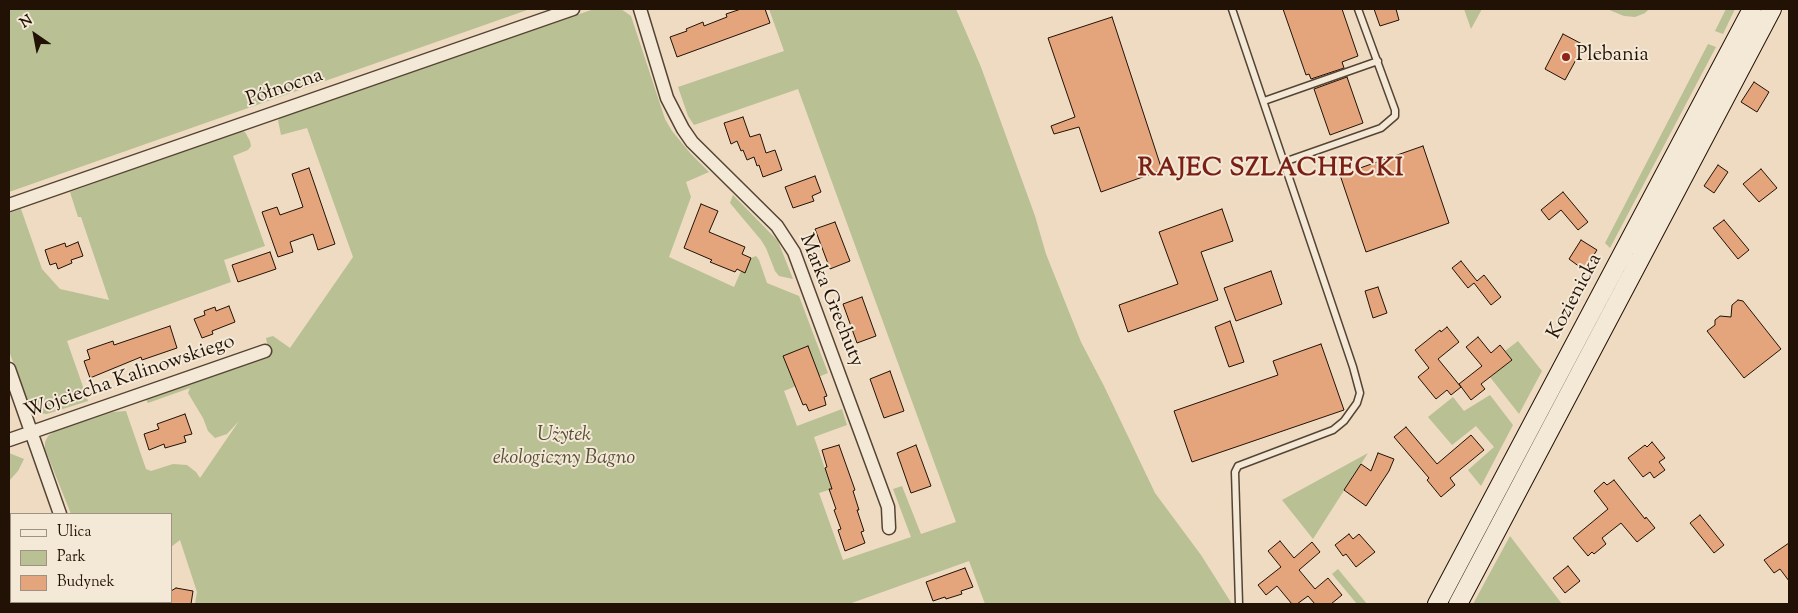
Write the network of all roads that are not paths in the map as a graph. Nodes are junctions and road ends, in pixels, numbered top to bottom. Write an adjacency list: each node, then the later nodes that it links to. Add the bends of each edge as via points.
1 (573, 9): 11 (street, Północna)
2 (640, 9): 17 (street, Marka Grechuty, via 667,98 683,129 692,142 777,226 794,252 888,507)
3 (1232, 9): 9 (lane)
4 (1358, 9): 8 (lane)
5 (1752, 9): 19 (main road, Kozienicka)
6 (1783, 9): 7 (street)
7 (1769, 16): 20 (main road, Kozienicka)
8 (1378, 61): 9 (lane); 10 (lane, via 1395,110 1395,116 1389,123)
9 (1264, 102): 10 (lane)
10 (1284, 162): 18 (lane, via 1360,394 1344,422 1334,430 1238,466)
11 (9, 205)
12 (265, 351): 14 (street, Wojciecha Kalinowskiego)
13 (9, 369): 14 (street)
14 (31, 432): 15 (street, Wojciecha Kalinowskiego); 16 (street)
15 (9, 440)
16 (60, 513)
17 (889, 528)
18 (1239, 604)
19 (1437, 604)
20 (1458, 604)

